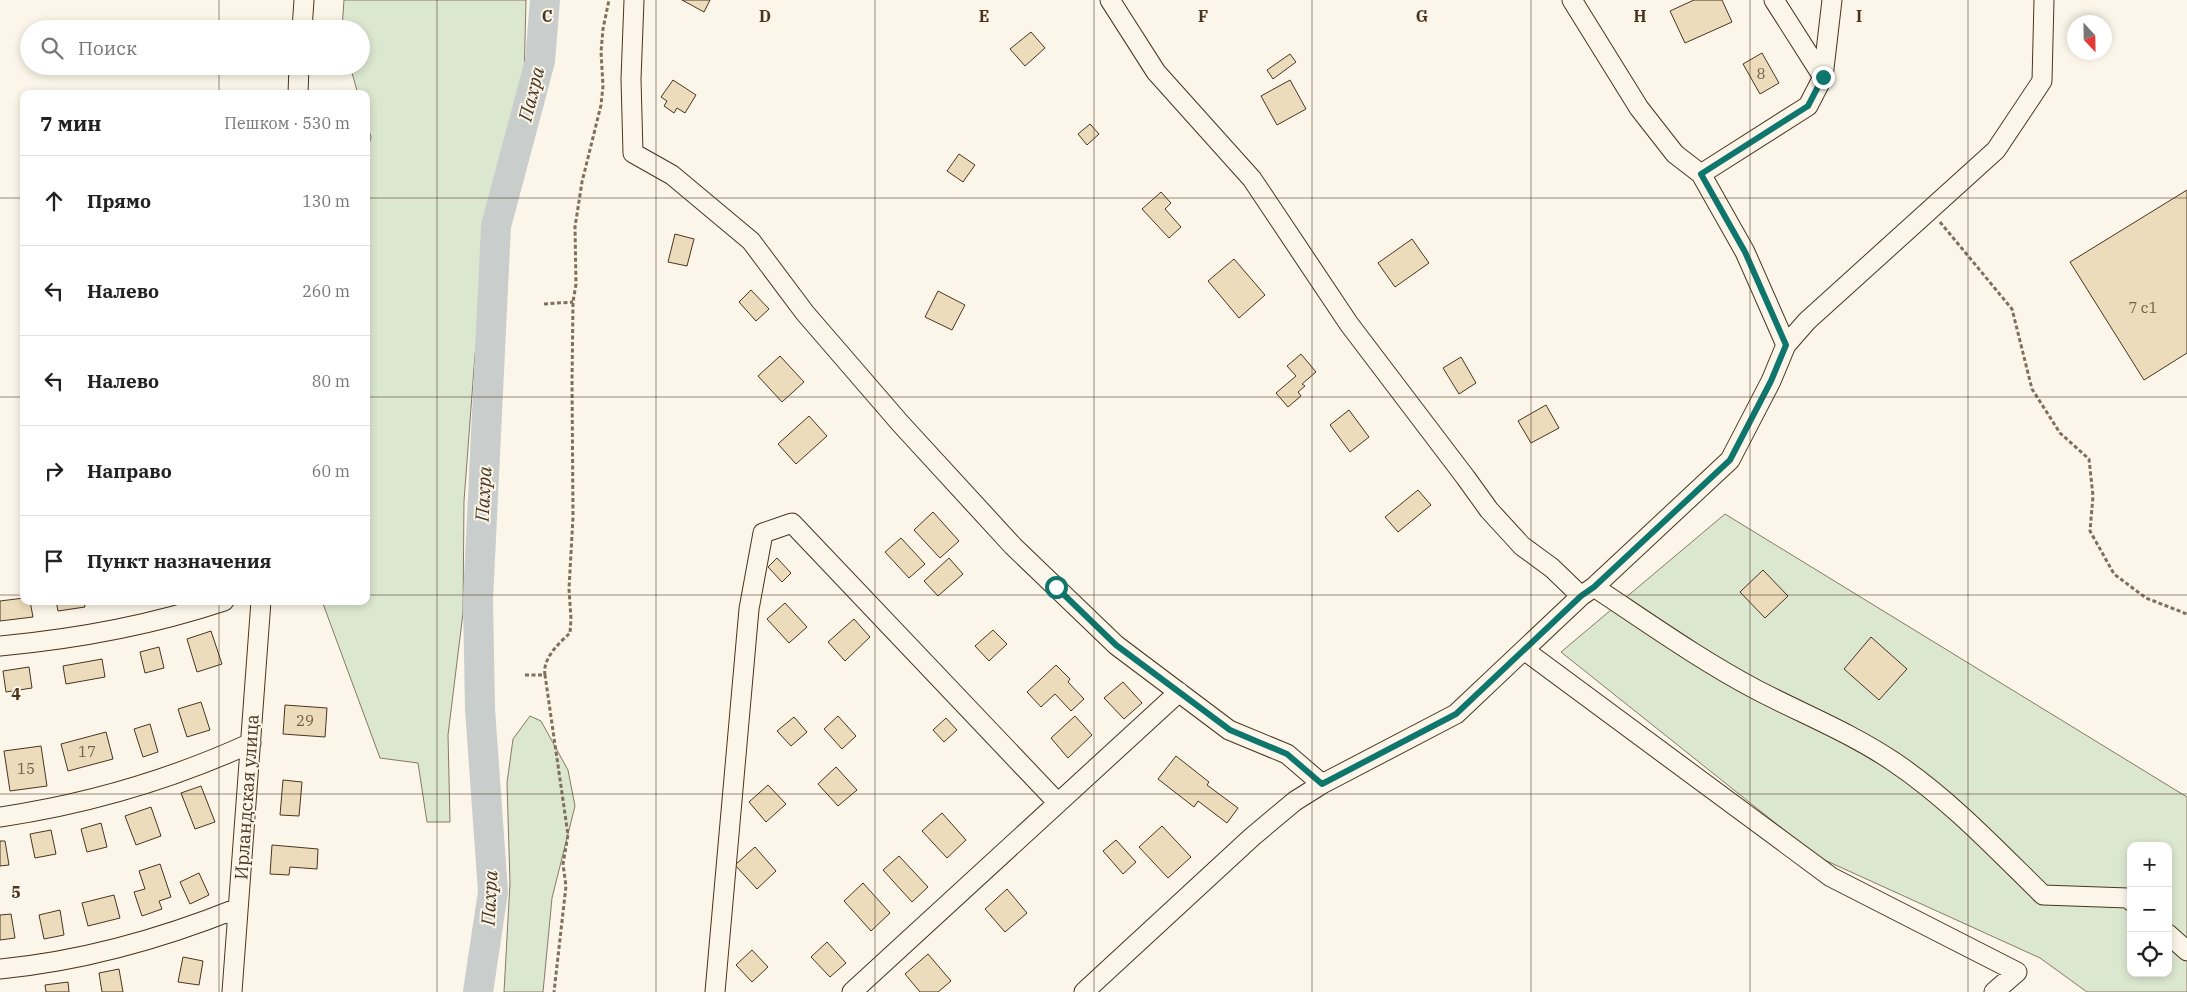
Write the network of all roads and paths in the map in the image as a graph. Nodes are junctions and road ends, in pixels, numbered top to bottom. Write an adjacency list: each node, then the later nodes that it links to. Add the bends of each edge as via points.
1 (304, 0): 9 (street)
2 (609, 0): 15 (path, via 603,29 601,105 582,182 575,228 576,284)
3 (634, 0): 26 (street, via 631,79 634,153 672,175 751,241 805,313 1012,546 1116,645)
4 (1110, 0): 18 (street, via 1156,72 1252,179 1349,324 1489,510 1522,546)
5 (1572, 0): 13 (street, via 1639,108 1675,154)
6 (1774, 0): 11 (street)
7 (1832, 0): 11 (street)
8 (2044, 0): 14 (street, via 2042,81 1996,150)
9 (303, 20)
10 (299, 75): 12 (street)
11 (1823, 77): 13 (street, via 1808,106)
12 (298, 90)
13 (1701, 174): 17 (street, via 1745,252)
14 (1930, 210): 17 (street, via 1807,321); 21 (path, via 2012,309 2032,389 2060,433 2089,459 2094,496 2090,531 2114,574 2146,598)
15 (573, 302): 16 (path); 25 (path, via 570,633 556,645 544,670)
16 (544, 304)
17 (1786, 345): 18 (street, via 1730,460)
18 (1587, 591): 23 (street); 31 (street, via 1756,690 1834,727 1893,761 1949,803 2043,895)
19 (209, 605): 22 (street, via 122,628)
20 (261, 605): 27 (street, Ирландская улица)
21 (2187, 614)
22 (0, 646)
23 (1524, 650): 28 (street, via 1456,714); 41 (street, via 1831,877 2017,972)
24 (525, 675): 25 (path)
25 (545, 675): 37 (path, via 568,834 563,864 566,886)
26 (1179, 692): 28 (street, via 1230,730 1287,754); 29 (street)
27 (251, 743): 30 (street, via 161,780 106,796); 32 (street, Ирландская улица)
28 (1322, 784): 40 (street, via 1295,801 1252,837)
29 (1058, 803): 38 (street, via 792,523 763,532 749,609); 39 (street)
30 (0, 817)
31 (2127, 898)
32 (238, 908): 35 (street, via 136,945 82,958); 36 (street, Ирландская улица)
33 (2172, 938): 34 (street)
34 (2187, 951)
35 (0, 969)
36 (232, 992)
37 (554, 992)
38 (715, 992)
39 (852, 992)
40 (1084, 992)
41 (1994, 992)

